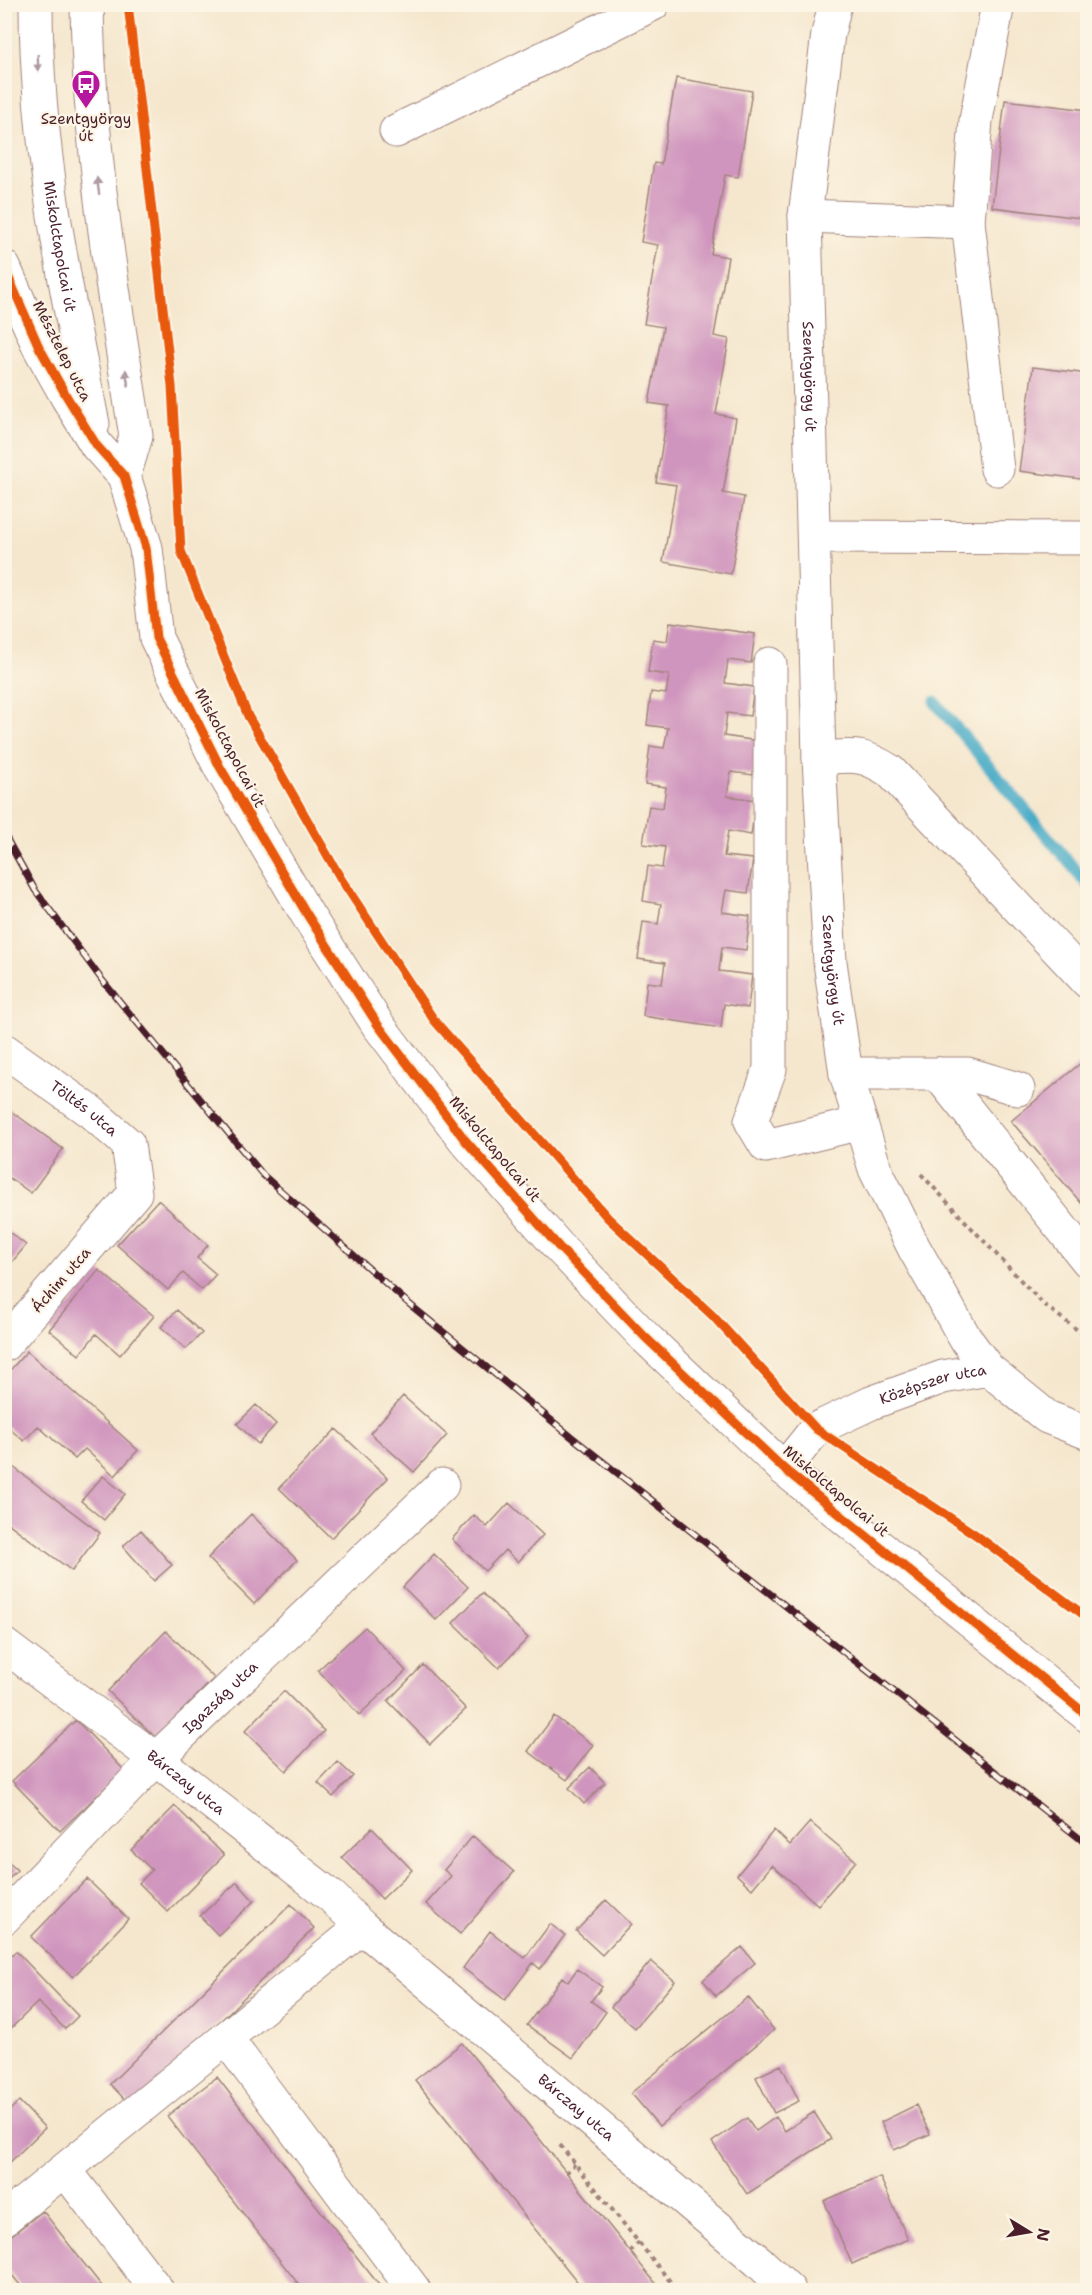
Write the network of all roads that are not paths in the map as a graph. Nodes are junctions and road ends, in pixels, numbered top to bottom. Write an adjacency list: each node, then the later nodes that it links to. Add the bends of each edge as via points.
1 (36, 4): 10 (street, Miskolctapolcai út, one-way to 10, via 39,90 50,199)
2 (87, 4): 12 (street, one-way to 2, via 136,436 96,175)
3 (653, 4): 6 (street)
4 (835, 4): 7 (street, Szentgyörgy út)
5 (998, 4): 8 (street, via 976,120)
6 (396, 132)
7 (806, 216): 8 (street); 13 (street, Szentgyörgy út)
8 (968, 222): 11 (street)
9 (4, 267): 10 (street, Mésztelep utca, via 39,347)
10 (97, 446): 12 (street, Miskolctapolcai út)
11 (997, 469)
12 (124, 476): 28 (street, Miskolctapolcai út, via 146,549 156,638 220,767 378,1025 465,1140 559,1246 645,1337)
13 (815, 537): 14 (street); 16 (street, Szentgyörgy út)
14 (1088, 538)
15 (770, 664): 22 (street, via 770,1069 752,1121 766,1146)
16 (819, 758): 17 (street, via 870,758 890,771); 19 (street, Szentgyörgy út, via 830,962)
17 (1088, 981)
18 (4, 1050): 23 (street, Töltés utca, via 128,1144 135,1193)
19 (846, 1074): 20 (street); 22 (street, Szentgyörgy út)
20 (938, 1074): 21 (street, via 968,1074); 24 (street)
21 (1018, 1089)
22 (861, 1123): 26 (street, Szentgyörgy út, via 875,1169 914,1248 965,1338)
23 (93, 1242): 25 (street, Áchim utca)
24 (1088, 1261)
25 (4, 1345)
26 (988, 1370): 27 (street, Középszer utca, via 1047,1417); 28 (street, Középszer utca, via 942,1377 871,1403 816,1429)
27 (1088, 1433)
28 (784, 1469): 31 (street, Miskolctapolcai út)
29 (442, 1485): 32 (street, Igazság utca)
30 (4, 1645): 32 (street, Bárczay utca)
31 (1088, 1716)
32 (156, 1760): 33 (street, Igazság utca); 34 (street, Bárczay utca, via 332,1896)
33 (4, 1918)
34 (362, 1927): 35 (street); 38 (street, Bárczay utca)
35 (226, 2038): 36 (street); 40 (street)
36 (65, 2170): 37 (street); 39 (street)
37 (4, 2219)
38 (785, 2289)
39 (157, 2290)
40 (414, 2290)

